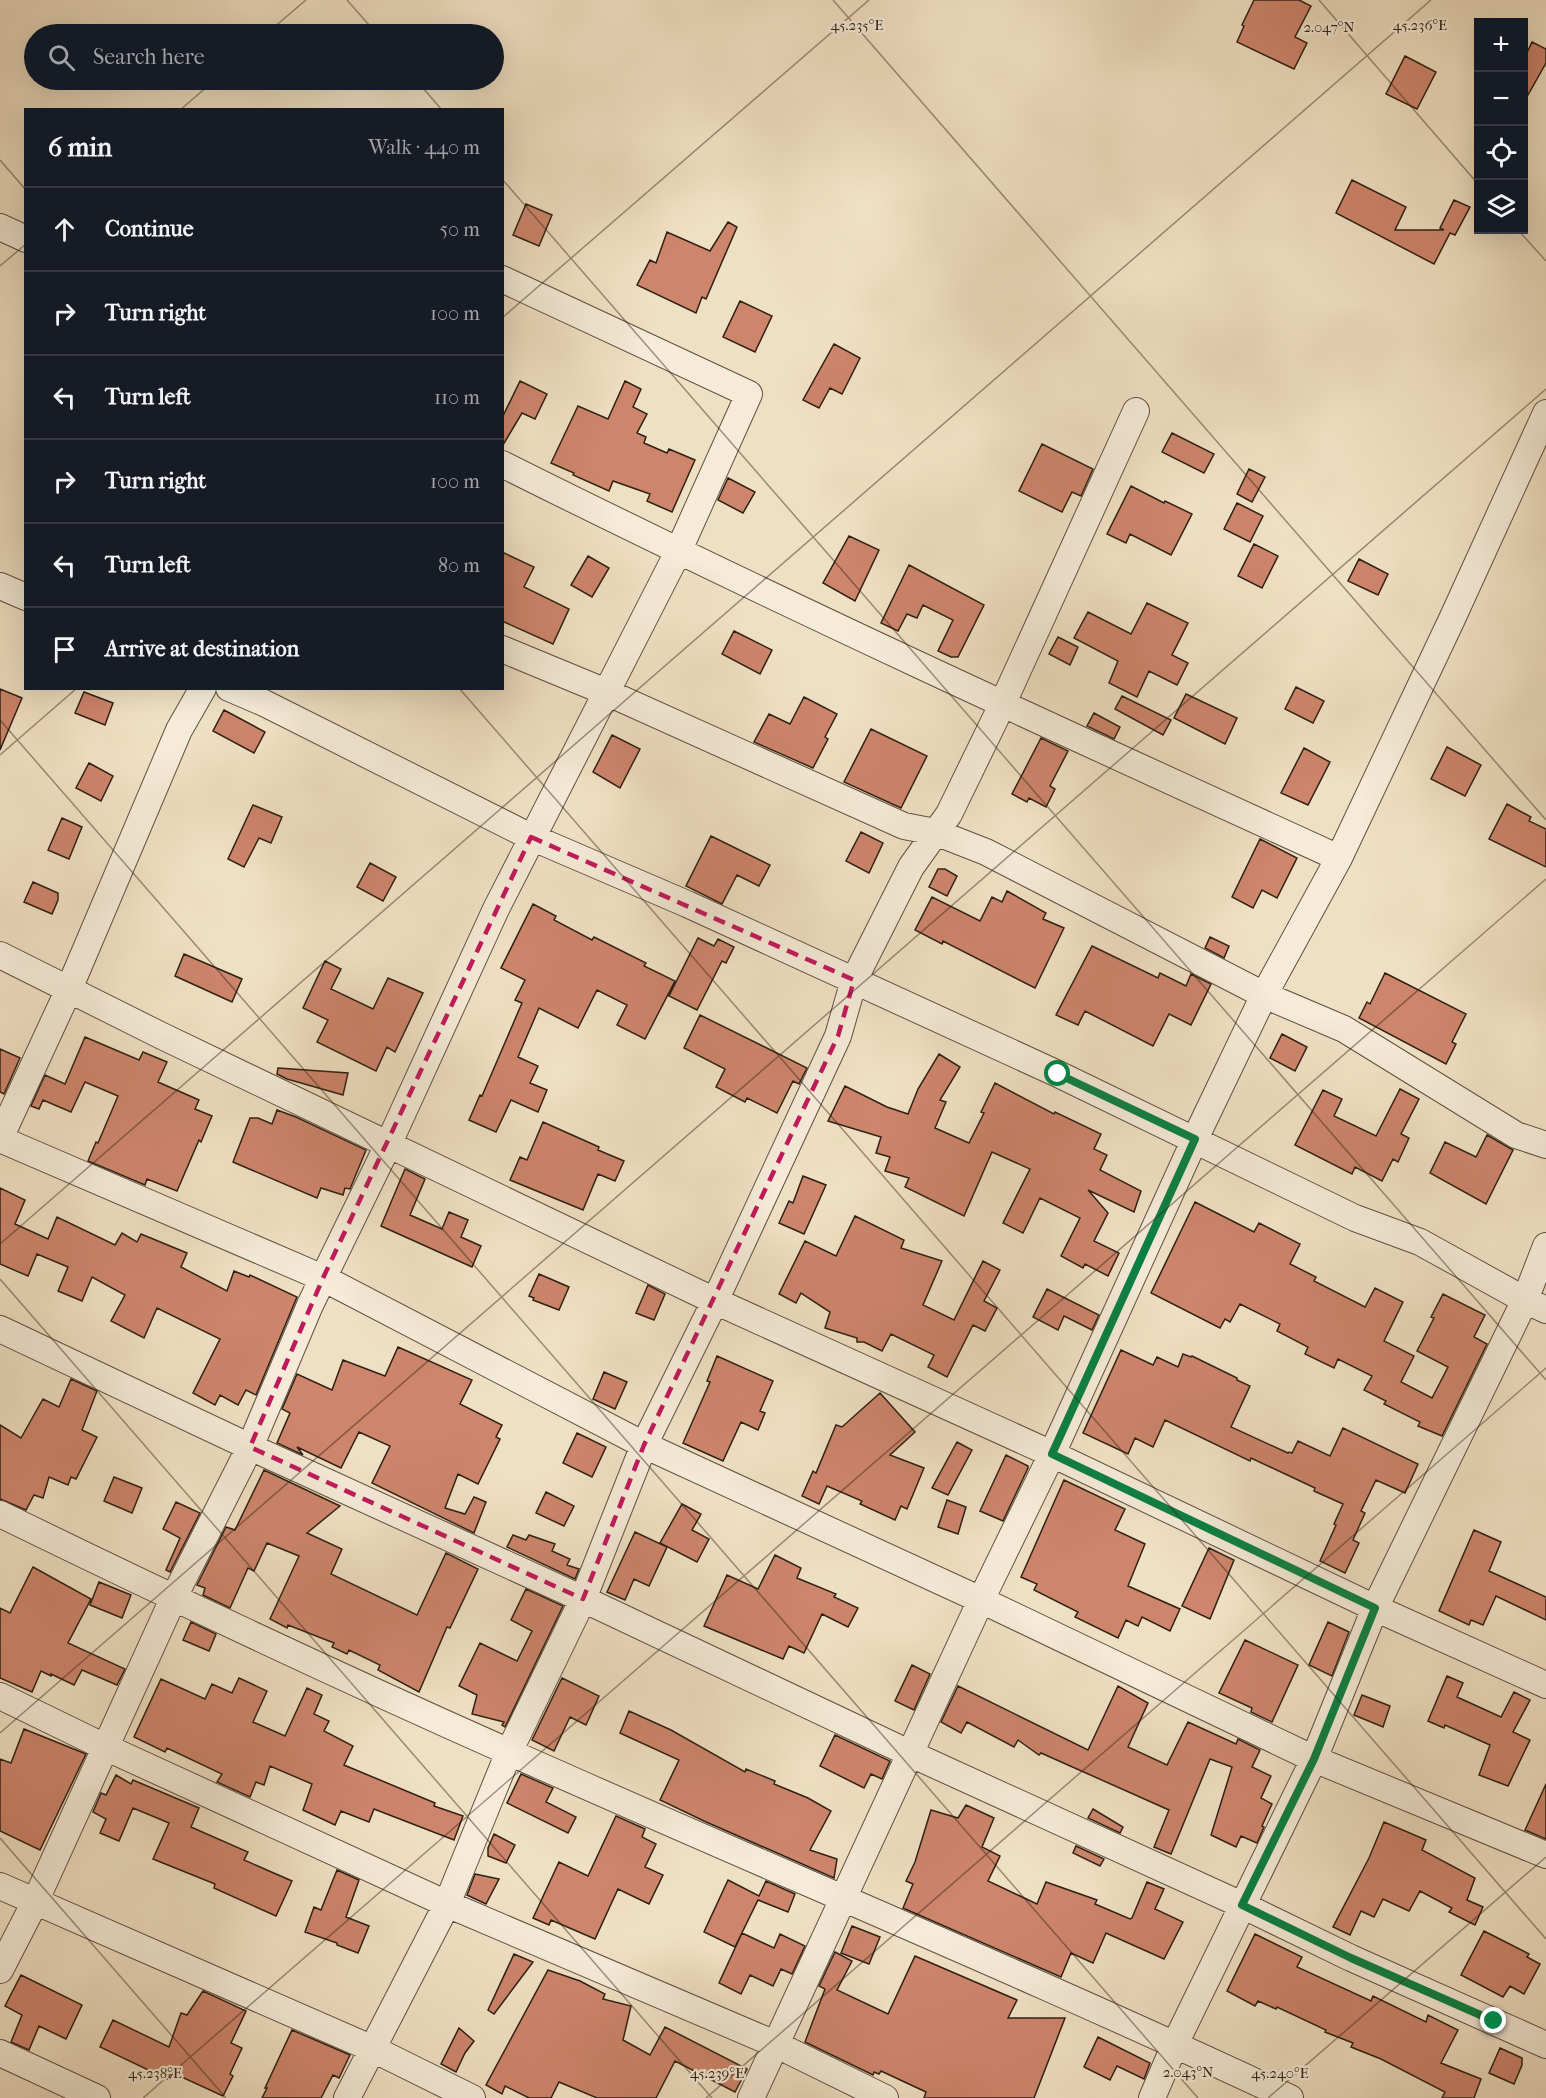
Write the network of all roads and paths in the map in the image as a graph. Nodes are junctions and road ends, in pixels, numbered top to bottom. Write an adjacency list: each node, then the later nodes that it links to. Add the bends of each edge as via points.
1 (0, 227): 2 (street)
2 (24, 238)
3 (504, 280): 7 (street, via 749,394)
4 (1136, 411): 14 (street)
5 (1546, 414): 17 (street)
6 (504, 465): 7 (street)
7 (678, 552): 13 (street); 14 (street)
8 (0, 585): 9 (street)
9 (24, 596)
10 (504, 650): 13 (street)
11 (202, 690): 20 (street, via 179,730)
12 (234, 690): 16 (street)
13 (606, 692): 15 (street, via 903,826); 16 (street)
14 (1002, 705): 15 (street, via 949,814); 17 (street)
15 (935, 832): 19 (street, via 911,867); 21 (street, via 987,852)
16 (531, 837): 19 (street); 24 (street)
17 (1339, 858): 21 (street)
18 (0, 956): 20 (street)
19 (854, 980): 23 (street); 28 (street, via 838,1036)
20 (69, 989): 22 (street); 24 (street)
21 (1264, 995): 23 (street); 25 (street, via 1344,1029 1516,1135)
22 (0, 1139): 27 (street)
23 (1195, 1139): 29 (street, via 1355,1218 1420,1242); 33 (street)
24 (388, 1145): 27 (street); 28 (street)
25 (1546, 1145)
26 (1546, 1246): 29 (street)
27 (323, 1278): 31 (street); 32 (street)
28 (715, 1301): 31 (street); 33 (street)
29 (1535, 1305): 38 (street)
30 (0, 1329): 32 (street)
31 (644, 1445): 36 (street); 37 (street)
32 (250, 1448): 35 (street); 36 (street)
33 (1052, 1454): 37 (street); 38 (street)
34 (0, 1514): 35 (street)
35 (173, 1599): 41 (street); 42 (street)
36 (583, 1599): 42 (street); 43 (street)
37 (981, 1600): 43 (street); 44 (street)
38 (1375, 1608): 39 (street); 44 (street)
39 (1546, 1685)
40 (0, 1696): 41 (street)
41 (105, 1747): 48 (street); 49 (street)
42 (509, 1752): 47 (street); 49 (street)
43 (911, 1754): 47 (street); 50 (street)
44 (1314, 1759): 45 (street); 50 (street)
45 (1546, 1855)
46 (0, 1886): 48 (street)
47 (844, 1899): 52 (street); 53 (street)
48 (35, 1902): 51 (street); 55 (street)
49 (447, 1904): 52 (street); 55 (street)
50 (1242, 1905): 53 (street); 54 (street)
51 (0, 1970)
52 (775, 2044): 60 (street); 61 (street)
53 (1175, 2044): 62 (street); 63 (street)
54 (1546, 2045)
55 (373, 2049): 58 (street); 59 (street)
56 (0, 2053): 57 (street)
57 (97, 2098)
58 (347, 2098)
59 (472, 2098)
60 (751, 2098)
61 (885, 2098)
62 (1152, 2098)
63 (1290, 2098)

